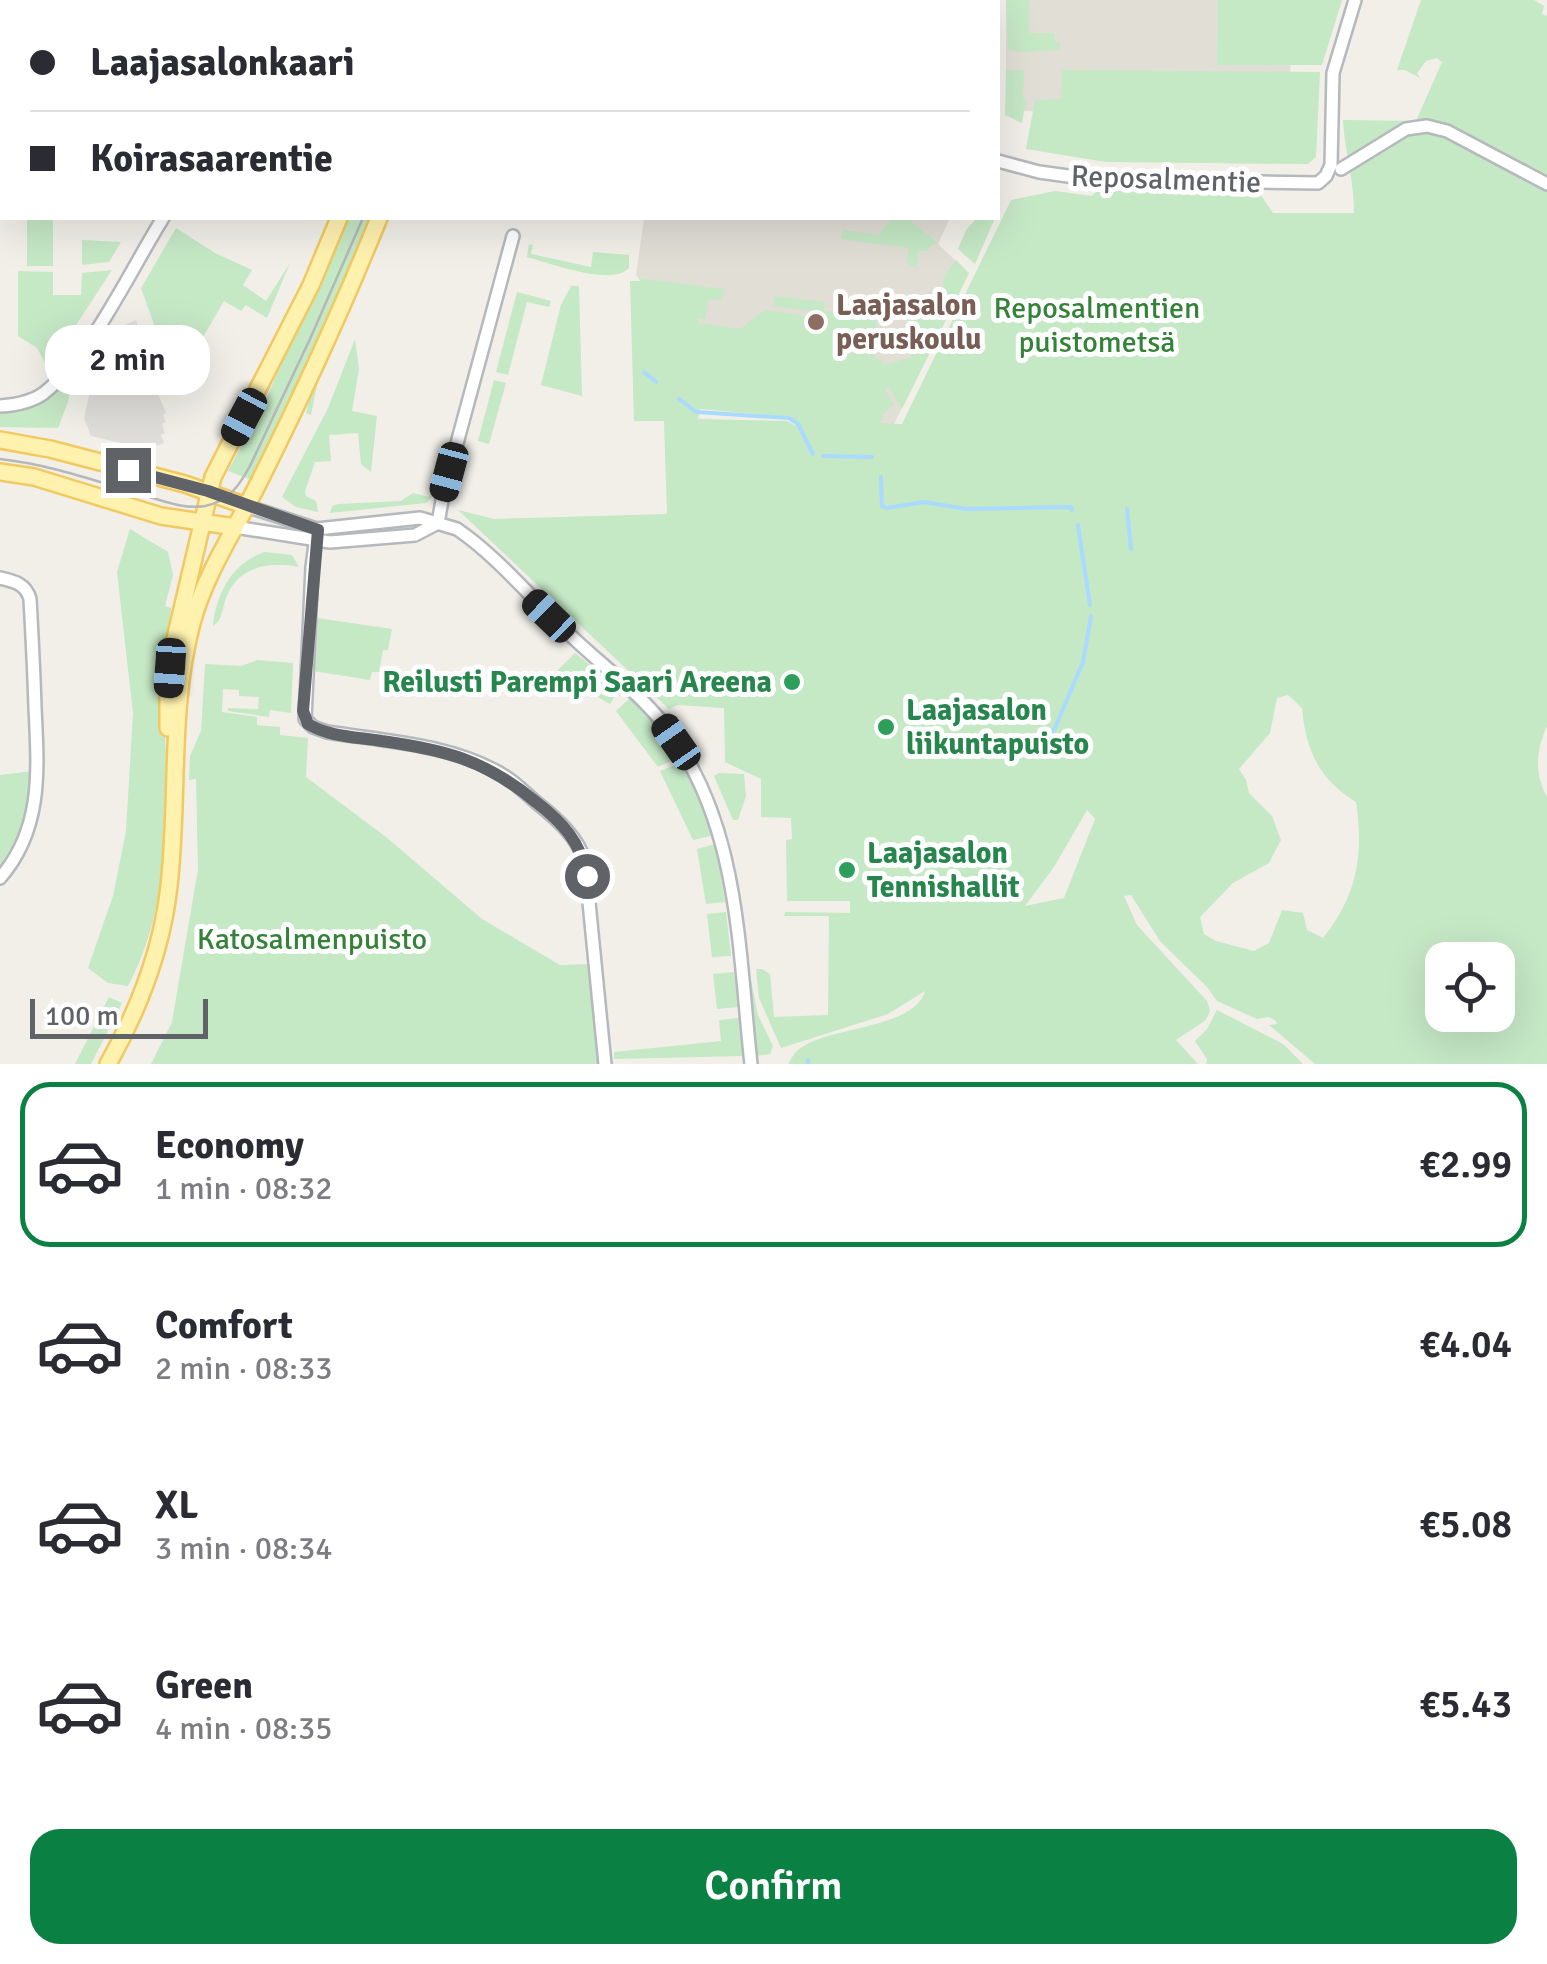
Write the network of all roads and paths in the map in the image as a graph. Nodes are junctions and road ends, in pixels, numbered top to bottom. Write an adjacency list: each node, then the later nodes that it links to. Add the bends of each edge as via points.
1 (1354, 0): 3 (street, via 1333,72)
2 (1000, 161): 3 (street, Reposalmentie, via 1114,181 1313,184)
3 (1336, 169): 4 (street, Reposalmentie, via 1406,129 1428,126)
4 (1547, 184)
5 (162, 220): 9 (street, via 70,365 43,394)
6 (338, 220): 12 (main road)
7 (378, 220): 13 (main road)
8 (512, 236): 15 (street)
9 (0, 406)
10 (0, 440): 12 (main road)
11 (0, 472): 14 (main road)
12 (208, 491): 13 (main road); 14 (main road)
13 (246, 506): 16 (main road); 17 (street)
14 (202, 522): 16 (main road); 19 (main road, via 170,668)
15 (438, 523): 17 (street, via 420,518); 23 (street, via 468,536 632,690 690,763 717,823 730,874)
16 (235, 527): 17 (street); 19 (main road, via 201,595 188,640)
17 (316, 535): 22 (street, via 304,718 328,732 431,749 485,766 560,823 584,862)
18 (0, 578): 20 (street, via 19,584 30,599 38,774 28,832)
19 (172, 802): 21 (main road, via 169,889 156,952)
20 (0, 878)
21 (108, 1064)
22 (605, 1064)
23 (752, 1064)

